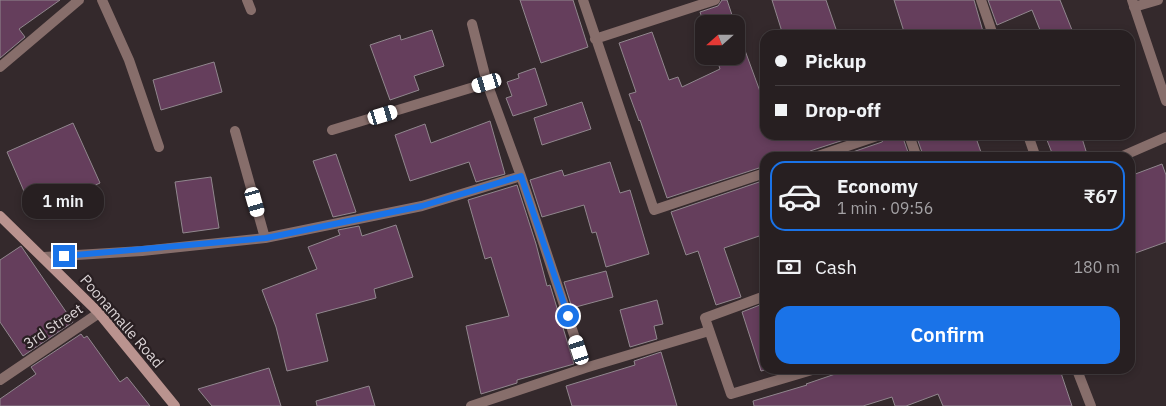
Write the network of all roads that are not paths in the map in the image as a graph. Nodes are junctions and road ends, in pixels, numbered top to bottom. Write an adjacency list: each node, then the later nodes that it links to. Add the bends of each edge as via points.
1 (78, 0): 13 (street)
2 (102, 0): 22 (street, via 129,60)
3 (247, 0): 9 (street)
4 (583, 0): 12 (street)
5 (715, 0): 12 (street)
6 (981, 0): 11 (street)
7 (1158, 0): 8 (street)
8 (1133, 4): 15 (street)
9 (251, 10)
10 (472, 24): 14 (street)
11 (991, 30)
12 (595, 39): 27 (street, via 654,210)
13 (0, 67)
14 (487, 83): 16 (street); 28 (street)
15 (1166, 101)
16 (332, 130)
17 (235, 131): 30 (street)
18 (1166, 137): 26 (street)
19 (865, 140): 23 (street)
20 (911, 140): 24 (street)
21 (1030, 140): 25 (street)
22 (159, 147)
23 (830, 152)
24 (915, 152)
25 (1034, 152)
26 (1132, 152)
27 (760, 175)
28 (521, 176): 30 (street, via 422,206); 35 (street)
29 (0, 216): 31 (street, Poonamalle Road)
30 (266, 238): 31 (street)
31 (44, 257): 33 (street, Poonamalle Road)
32 (760, 298): 34 (street, via 705,318)
33 (99, 313): 38 (street, 3rd Street); 39 (street, Poonamalle Road)
34 (710, 331): 35 (street); 36 (street, via 731,394)
35 (585, 368): 40 (street)
36 (798, 374)
37 (1079, 374): 41 (street)
38 (0, 380)
39 (175, 406)
40 (471, 406)
41 (1091, 406)

